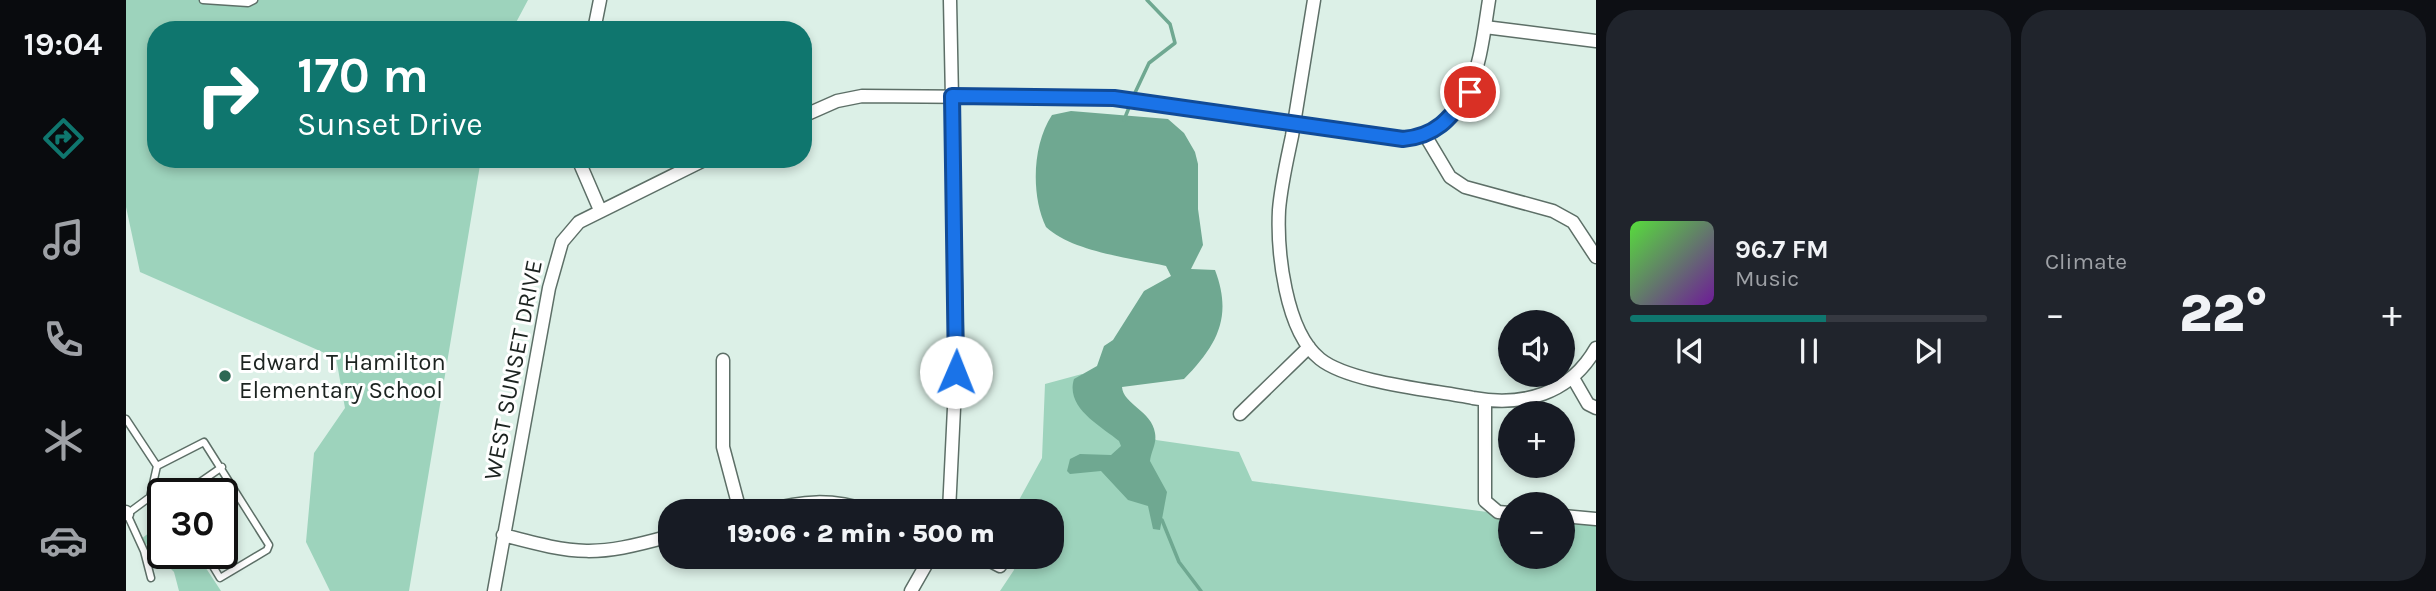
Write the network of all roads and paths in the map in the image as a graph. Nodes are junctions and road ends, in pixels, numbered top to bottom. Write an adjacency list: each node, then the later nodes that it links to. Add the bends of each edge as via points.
1 (203, 0): 2 (lane)
2 (254, 0)
3 (600, 0): 7 (street)
4 (950, 0): 10 (street)
5 (1314, 0): 12 (street)
6 (1489, 0): 8 (street)
7 (596, 21)
8 (1485, 27): 9 (street); 13 (street, via 1470,92 1447,121)
9 (1596, 41)
10 (952, 96): 11 (street, via 862,96); 12 (street, via 1114,98); 36 (street, via 957,346)
11 (812, 112)
12 (1294, 122): 13 (street, via 1403,139); 18 (street, via 1280,206 1281,260 1294,317)
13 (1425, 135): 17 (street, via 1450,177 1465,187 1553,211 1573,222)
14 (582, 168): 16 (street)
15 (687, 168): 16 (street, WEST SUNSET DRIVE)
16 (600, 210): 41 (street, WEST SUNSET DRIVE, via 569,232 556,255)
17 (1596, 257)
18 (1310, 347): 24 (street, via 1320,359 1348,374); 26 (street)
19 (1596, 348): 21 (street)
20 (723, 360): 35 (street, via 723,447)
21 (1575, 377)
22 (1575, 381): 25 (street, via 1588,404)
23 (1561, 387): 24 (street, via 1534,399)
24 (1485, 400): 37 (street, via 1485,501)
25 (1596, 408)
26 (1241, 414)
27 (126, 419): 28 (lane)
28 (157, 466): 29 (lane, via 204,442); 30 (lane)
29 (222, 467): 31 (lane); 32 (lane)
30 (154, 478)
31 (206, 478)
32 (229, 478)
33 (238, 494): 43 (lane, via 269,545)
34 (147, 499): 38 (lane)
35 (737, 499)
36 (950, 499)
37 (1498, 512)
38 (127, 513): 47 (lane)
39 (1575, 517): 40 (street)
40 (1596, 519)
41 (503, 535): 42 (street, via 595,553); 48 (street, WEST SUNSET DRIVE)
42 (658, 539)
43 (238, 567)
44 (215, 569): 45 (lane, via 220,578)
45 (235, 569)
46 (923, 569): 49 (street)
47 (151, 578)
48 (494, 591)
49 (911, 591)

